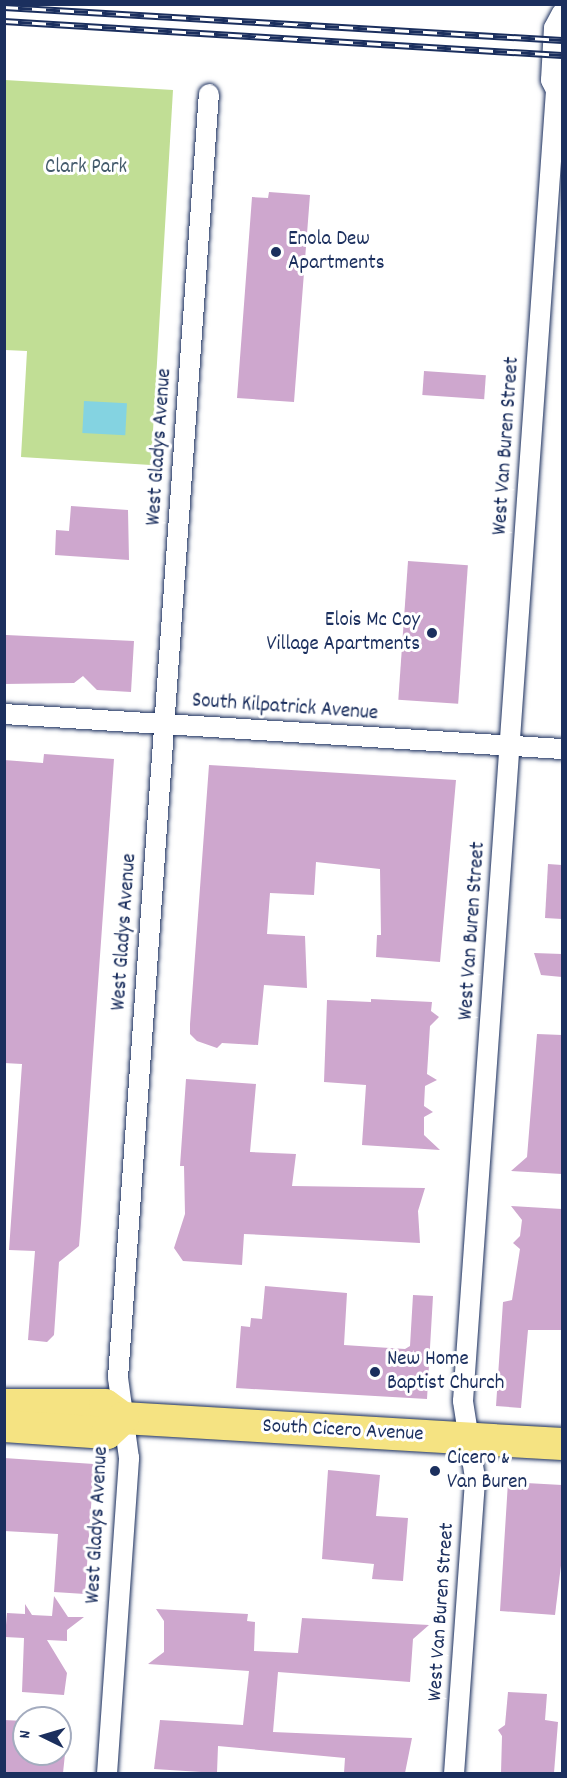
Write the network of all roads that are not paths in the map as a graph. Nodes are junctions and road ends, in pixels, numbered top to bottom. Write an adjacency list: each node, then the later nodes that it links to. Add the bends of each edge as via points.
1 (562, 4): 2 (street, West Van Buren Street)
2 (562, 14): 3 (street, West Van Buren Street, via 555,22 551,80)
3 (559, 86): 7 (street, West Van Buren Street)
4 (209, 94): 6 (street, West Gladys Avenue)
5 (4, 714): 6 (street, South Kilpatrick Avenue)
6 (165, 724): 7 (street, South Kilpatrick Avenue); 10 (street, West Gladys Avenue, via 118,1378)
7 (511, 746): 8 (street, South Kilpatrick Avenue); 12 (street, West Van Buren Street, via 463,1401)
8 (562, 749)
9 (4, 1405): 10 (main road, South Cicero Avenue, via 105,1405)
10 (123, 1418): 11 (main road, via 107,1433); 12 (main road, South Cicero Avenue); 14 (street, West Gladys Avenue, via 129,1458)
11 (4, 1426)
12 (470, 1439): 13 (main road, South Cicero Avenue); 15 (street, West Van Buren Street, via 475,1478)
13 (562, 1444)
14 (107, 1773)
15 (454, 1773)

